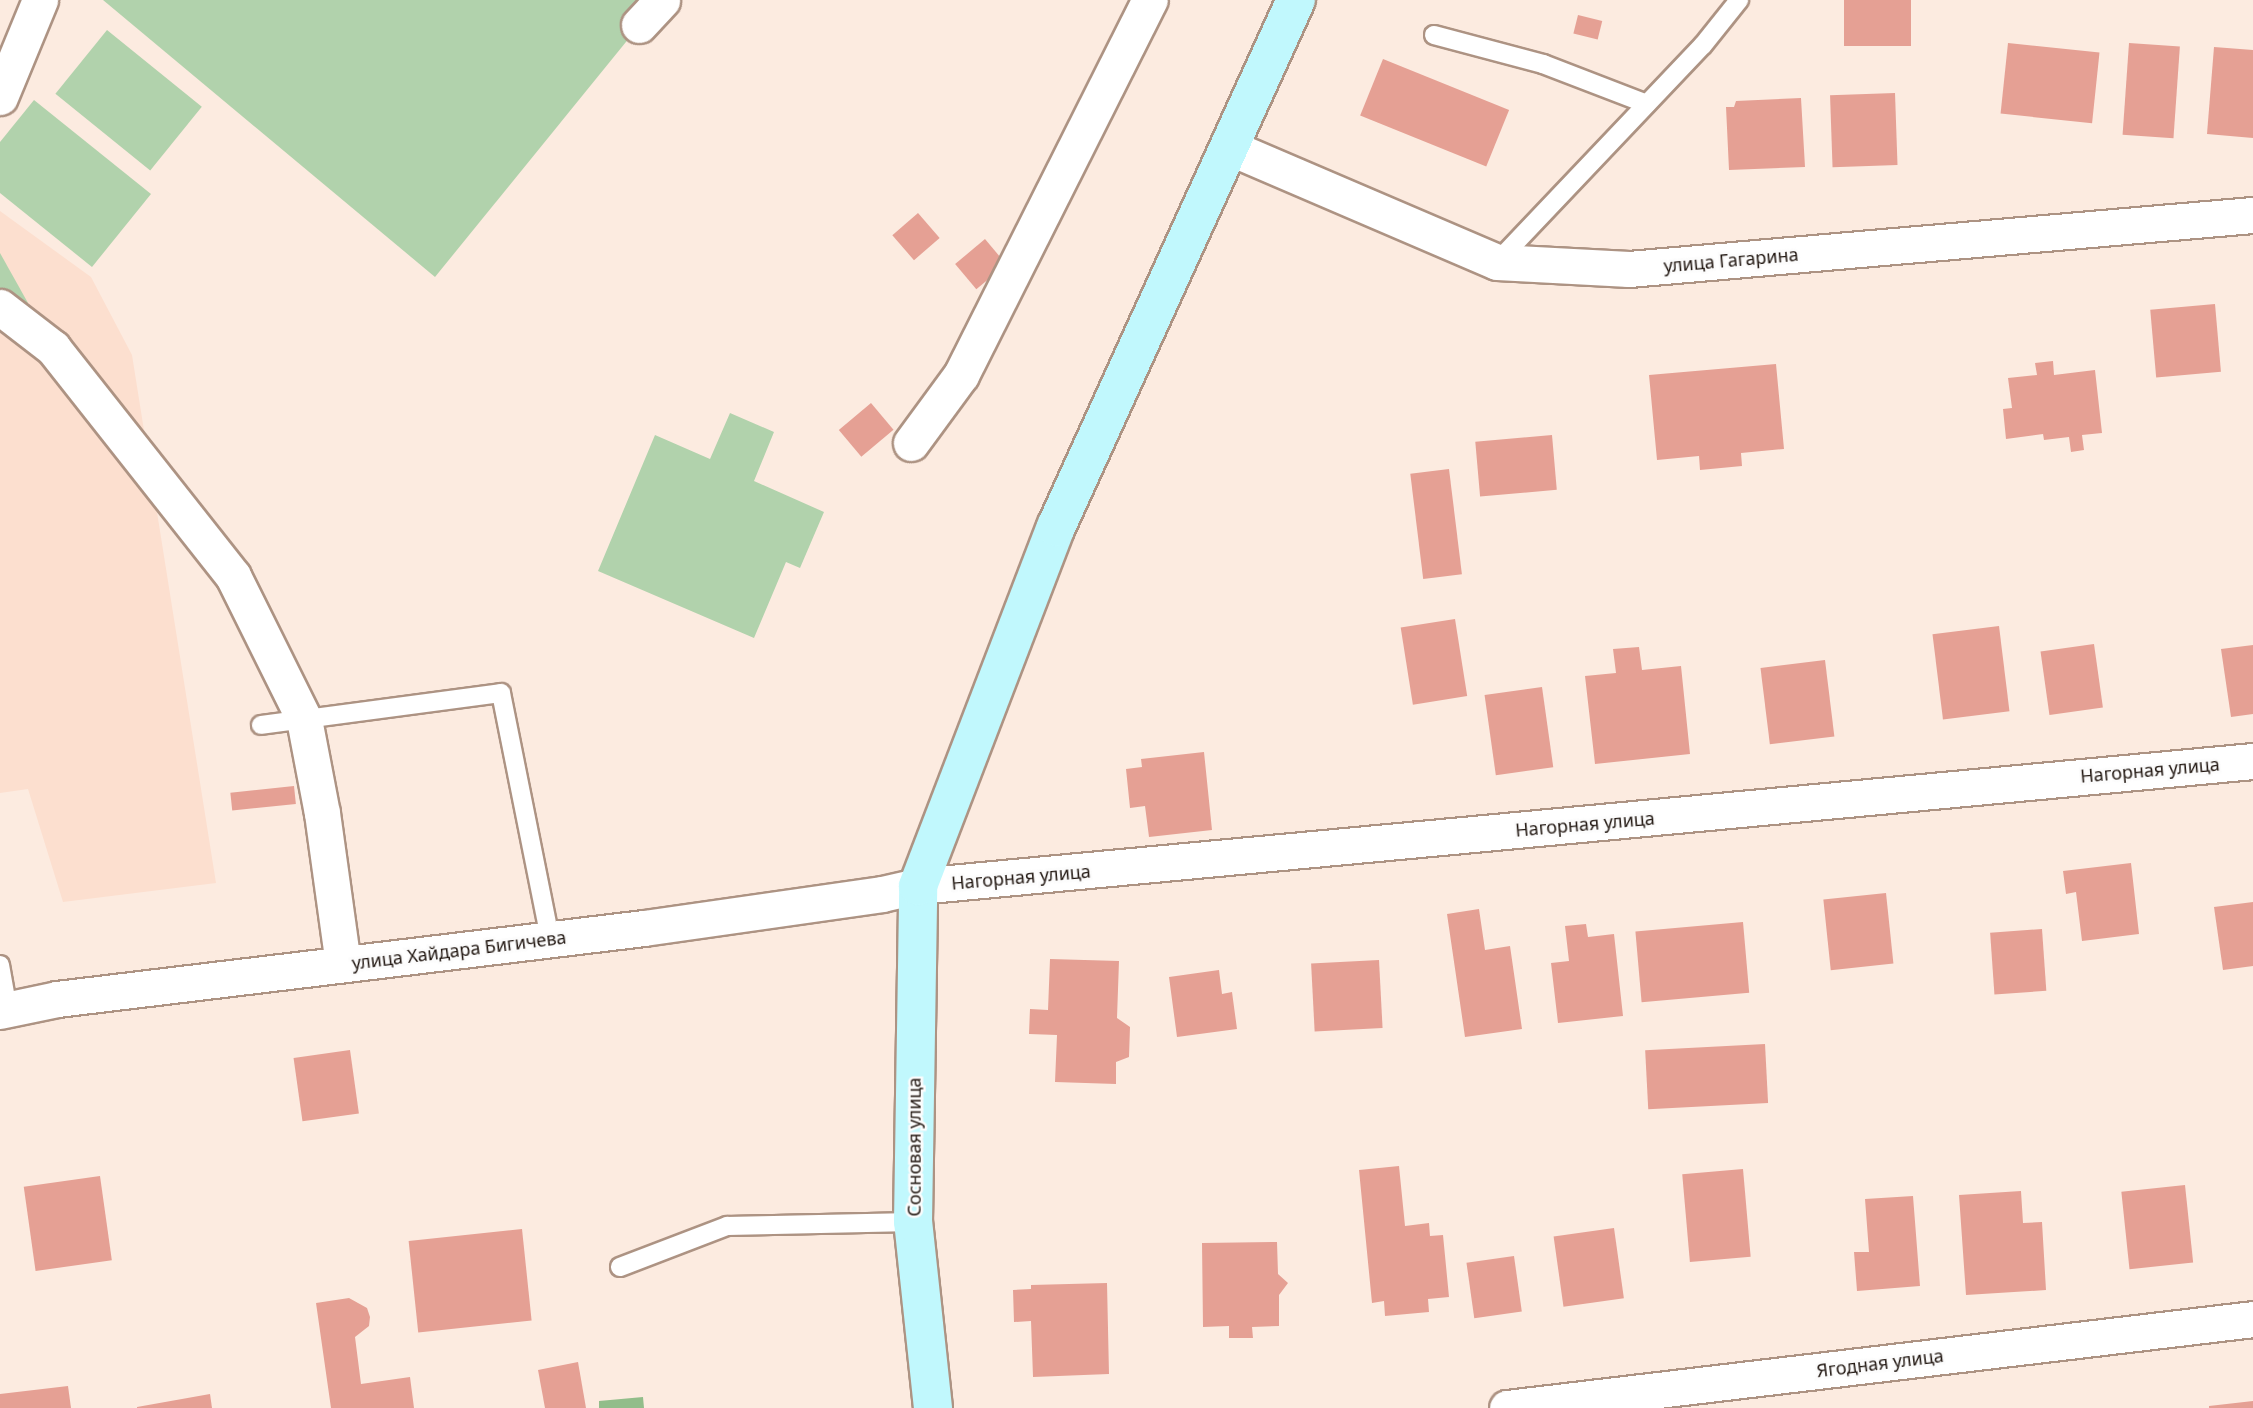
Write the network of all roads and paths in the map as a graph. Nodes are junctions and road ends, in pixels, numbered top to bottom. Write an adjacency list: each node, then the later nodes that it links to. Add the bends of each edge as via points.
1 (40, 0): 6 (street)
2 (1150, 0): 12 (street, via 961,375)
3 (1296, 0): 8 (street)
4 (1739, 0): 7 (lane)
5 (1434, 35): 7 (lane, via 1543,64)
6 (0, 97)
7 (1647, 104): 10 (lane)
8 (1231, 148): 10 (street, улица Гагарина); 16 (street, via 1056,527)
9 (2253, 215): 10 (street, улица Гагарина, via 1629,269)
10 (1497, 262)
11 (0, 307): 13 (street, via 53,348 233,576)
12 (911, 443)
13 (304, 719): 14 (lane); 17 (lane, via 501,693); 18 (street)
14 (261, 724)
15 (2253, 761): 16 (street, Нагорная улица)
16 (918, 886): 17 (street, улица Хайдара Бигичева); 21 (street, Сосновая улица)
17 (550, 939): 18 (street, улица Хайдара Бигичева)
18 (343, 964): 20 (street, улица Хайдара Бигичева, via 57,999)
19 (0, 965): 20 (lane)
20 (4, 1010)
21 (914, 1222): 22 (lane, via 727,1226); 24 (street, Сосновая улица)
22 (620, 1267)
23 (2253, 1319): 25 (street, Ягодная улица)
24 (933, 1408)
25 (1507, 1408)

